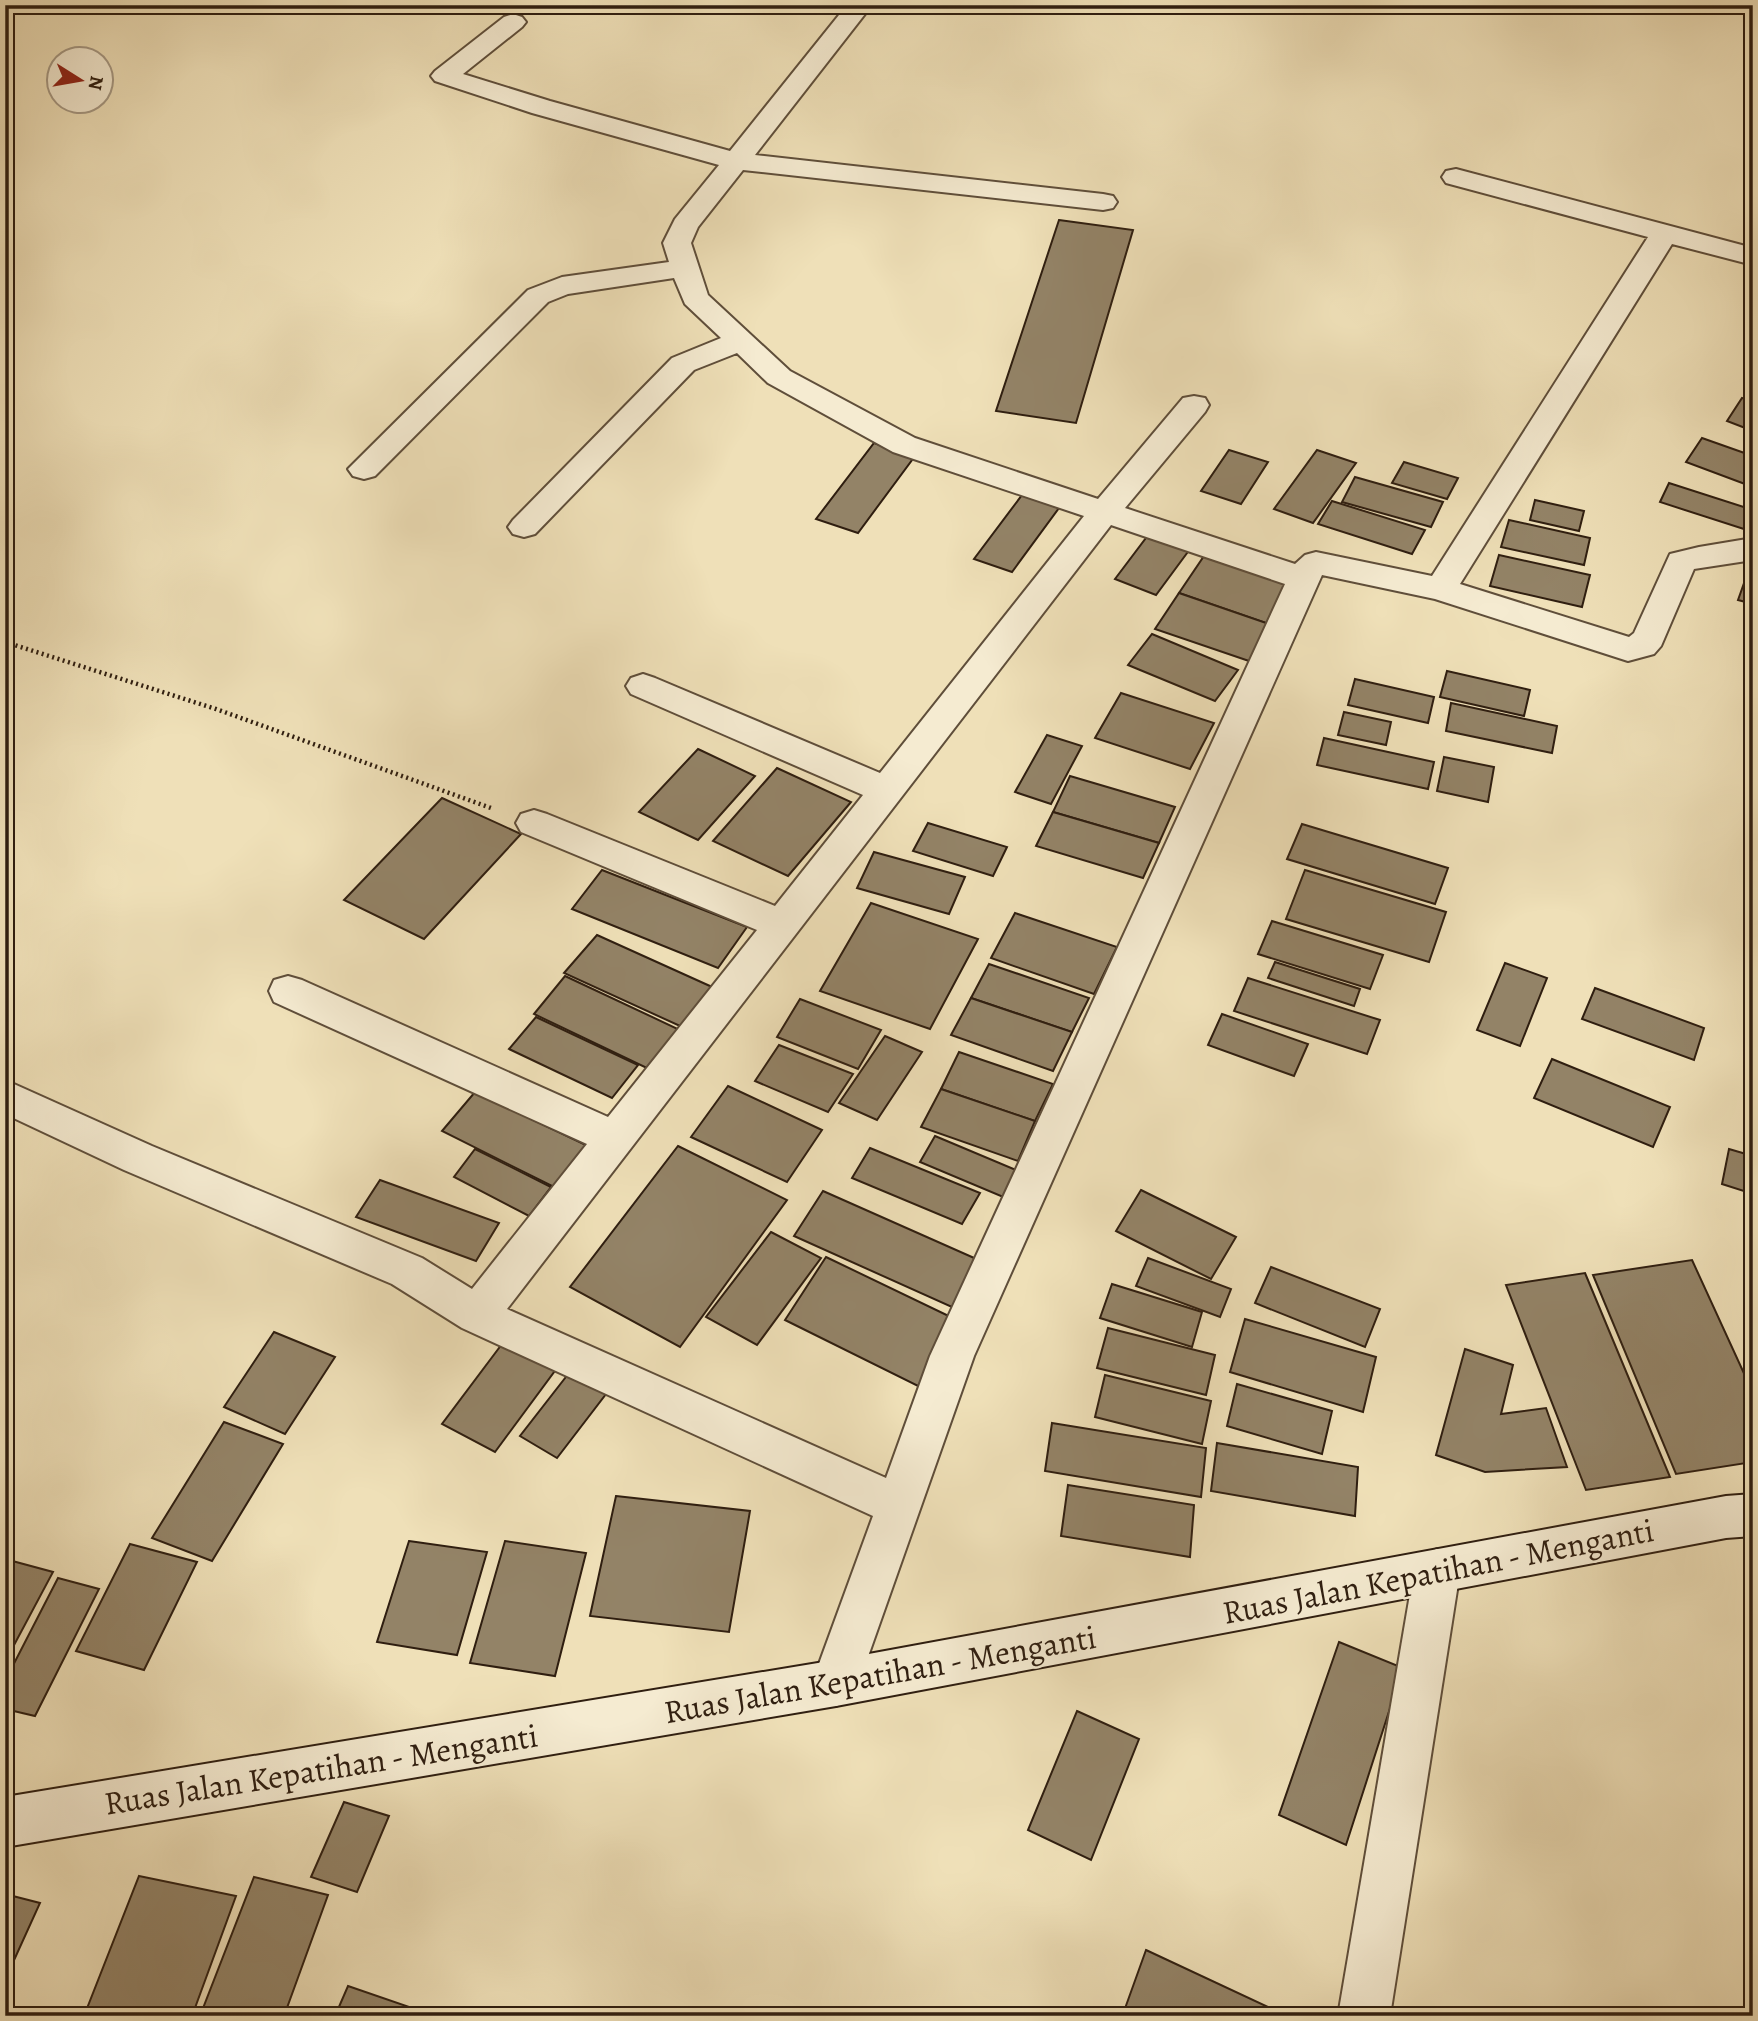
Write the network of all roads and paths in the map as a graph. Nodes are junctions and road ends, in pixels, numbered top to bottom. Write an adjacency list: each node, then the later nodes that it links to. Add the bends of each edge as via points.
1 (860, 5): 3 (street)
2 (513, 22): 3 (street, via 444,76)
3 (736, 161): 5 (street); 8 (street, via 685,225 677,243)
4 (1456, 177): 6 (street)
5 (1103, 202)
6 (1664, 234): 7 (street); 16 (street)
7 (1753, 257)
8 (685, 268): 9 (street, via 695,298); 11 (street, via 562,286 538,296)
9 (741, 341): 12 (street, via 779,377 904,445); 13 (street, via 683,364)
10 (1194, 405): 12 (street)
11 (364, 469)
12 (1105, 511): 15 (street); 19 (street)
13 (524, 527)
14 (1748, 554): 16 (street, via 1681,562 1650,638 1642,646 1628,649)
15 (1302, 579): 16 (street, via 1316,563); 26 (street, via 952,1356)
16 (1440, 589)
17 (5, 642): 20 (path, via 216,709)
18 (643, 685): 19 (street)
19 (886, 790): 21 (street)
20 (534, 823): 21 (street)
21 (781, 923): 24 (street)
22 (288, 991): 24 (street)
23 (5, 1097): 25 (street, via 407,1271)
24 (614, 1138): 25 (street)
25 (477, 1315): 26 (street)
26 (900, 1506): 29 (street)
27 (1753, 1515): 28 (street, Ruas Jalan Kepatihan - Menganti)
28 (1437, 1571): 29 (street, Ruas Jalan Kepatihan - Menganti); 31 (street)
29 (836, 1683): 30 (street, Ruas Jalan Kepatihan - Menganti)
30 (5, 1822)
31 (1364, 2016)

